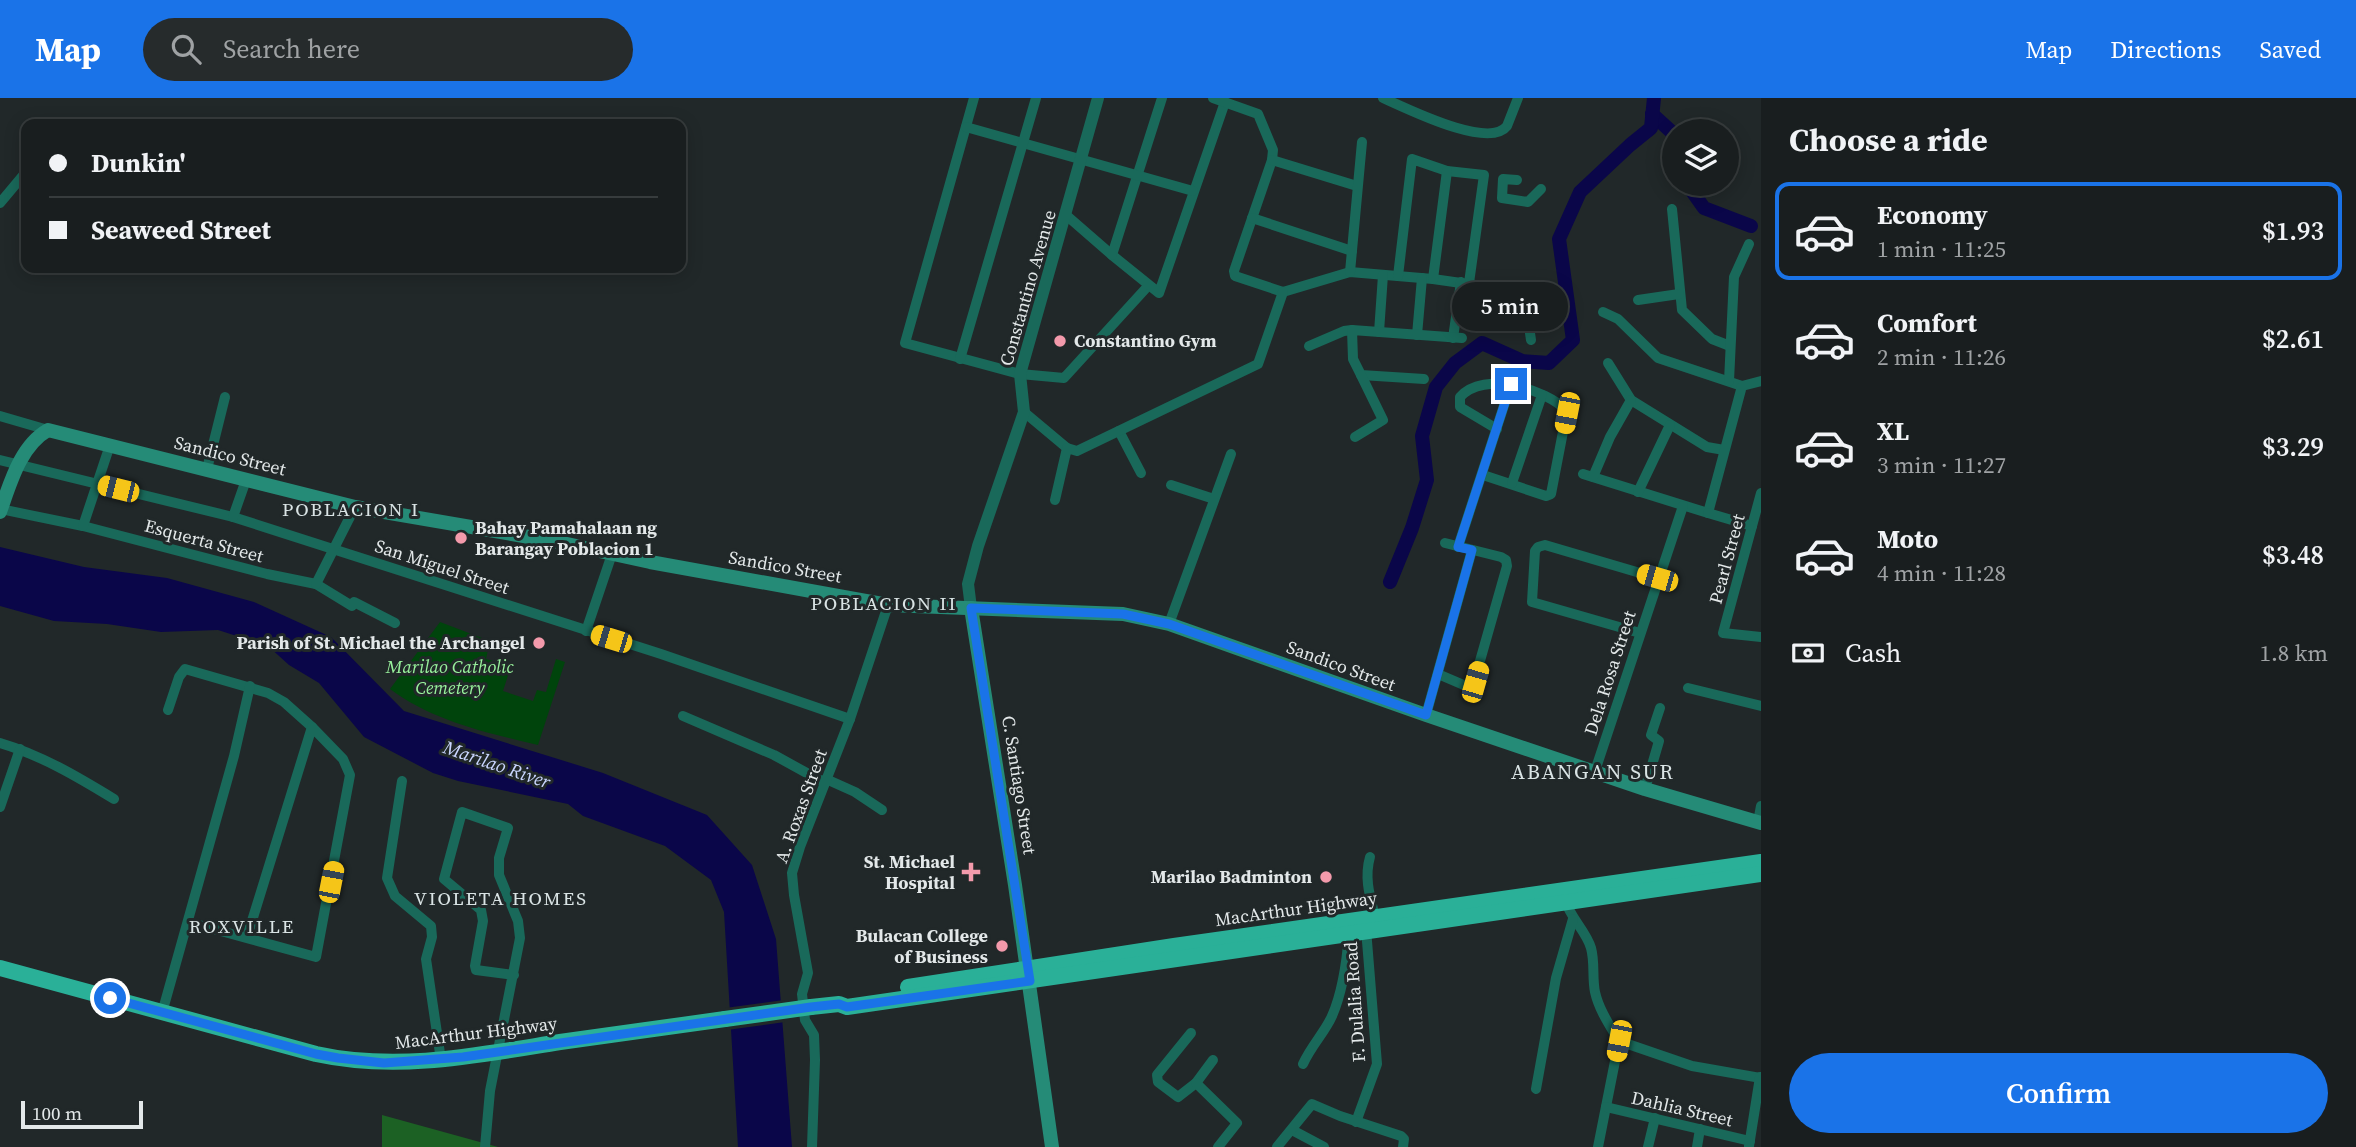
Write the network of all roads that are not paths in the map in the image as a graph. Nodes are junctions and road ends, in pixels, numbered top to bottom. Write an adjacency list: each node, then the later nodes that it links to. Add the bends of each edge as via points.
1 (974, 98): 9 (street)
2 (1035, 98): 11 (street)
3 (1098, 98): 12 (street, Constantino Avenue)
4 (1162, 98): 16 (street)
5 (1213, 98): 8 (street)
6 (1383, 98): 7 (street, via 1443,125 1496,134 1507,126)
7 (1518, 98)
8 (1225, 102): 13 (street, via 1258,114 1273,150); 21 (street)
9 (966, 127): 11 (street); 46 (street, via 905,343)
10 (1362, 142): 18 (street)
11 (1023, 145): 12 (street); 46 (street)
12 (1079, 160): 16 (street); 25 (street, Constantino Avenue)
13 (1272, 160): 18 (street); 26 (street)
14 (1447, 172): 19 (street, via 1484,175); 32 (street, via 1412,159); 33 (street)
15 (21, 176): 23 (street)
16 (1139, 176): 21 (street); 29 (street)
17 (1517, 180): 22 (street, via 1503,179)
18 (1357, 186): 28 (street)
19 (1482, 189): 22 (street); 34 (street)
20 (1541, 189): 22 (street, via 1528,202 1502,198)
21 (1193, 191): 35 (street, via 1160,293)
22 (1502, 193)
23 (0, 203)
24 (1671, 209): 37 (street)
25 (1066, 215): 29 (street); 48 (street, Constantino Avenue)
26 (1252, 218): 28 (street); 36 (street, via 1234,274)
27 (1749, 244): 45 (street, via 1734,277)
28 (1352, 251): 30 (street)
29 (1112, 254): 35 (street)
30 (1350, 272): 31 (street); 36 (street)
31 (1383, 275): 32 (street); 41 (street)
32 (1398, 276): 33 (street)
33 (1427, 278): 34 (street); 42 (street)
34 (1465, 283): 42 (street, via 1457,338); 43 (street, via 1524,292)
35 (1148, 286): 48 (street, via 1066,378)
36 (1283, 292): 63 (street, via 1258,364)
37 (1679, 294): 38 (street); 45 (street, via 1682,310 1697,326)
38 (1638, 300)
39 (1603, 312): 51 (street, via 1618,319 1658,358)
40 (1352, 330): 41 (street); 44 (street); 49 (street, via 1353,359)
41 (1379, 332): 42 (street)
42 (1417, 335)
43 (1531, 340)
44 (1310, 346)
45 (1730, 346): 51 (street)
46 (960, 359): 48 (street)
47 (1608, 363): 57 (street)
48 (1020, 374): 58 (street, Constantino Avenue)
49 (1361, 375): 50 (street); 64 (street, via 1383,420)
50 (1424, 379)
51 (1728, 380): 54 (street)
52 (1761, 381): 54 (street)
53 (1511, 384): 55 (street); 61 (street); 61 (street, via 1478,385 1460,397 1460,407)
54 (1742, 386): 67 (street)
55 (1542, 394): 75 (street); 75 (street, via 1567,411 1552,492 1546,496)
56 (225, 397): 71 (street)
57 (1631, 400): 60 (street); 78 (street, via 1588,476)
58 (1024, 412): 66 (street); 97 (street, Constantino Avenue, via 978,546 968,584)
59 (0, 416): 62 (street)
60 (1670, 425): 67 (street, via 1707,447); 78 (street)
61 (1497, 429): 73 (street)
62 (48, 430): 65 (main road, Sandico Street); 70 (main road, via 30,445)
63 (1119, 431): 66 (street, via 1077,450); 72 (street)
64 (1354, 437)
65 (110, 445): 71 (main road, Sandico Street); 76 (street)
66 (1068, 448): 81 (street)
67 (1724, 450): 85 (street)
68 (1231, 453): 80 (street)
69 (0, 460): 70 (street, San Miguel Street)
70 (18, 464): 76 (street, San Miguel Street); 84 (main road)
71 (206, 469): 74 (main road, Sandico Street)
72 (1141, 473)
73 (1483, 475): 75 (street); 90 (street)
74 (246, 480): 83 (main road, Sandico Street); 86 (street)
75 (1512, 483)
76 (96, 484): 86 (street, San Miguel Street); 87 (street)
77 (1171, 485): 80 (street)
78 (1638, 492): 82 (street)
79 (1761, 493): 88 (street, Pearl Street)
80 (1214, 499): 99 (street)
81 (1055, 500)
82 (1683, 506): 85 (street); 94 (street, Dela Rosa Street)
83 (355, 507): 91 (street); 93 (main road, Sandico Street)
84 (0, 511): 87 (street, Esquerta Street)
85 (1708, 513): 88 (street)
86 (233, 517): 91 (street, San Miguel Street)
87 (83, 526): 95 (street, Esquerta Street)
88 (1752, 526): 102 (street, Pearl Street, via 1723,633)
89 (1445, 543): 90 (street)
90 (1458, 547): 92 (street)
91 (335, 549): 95 (street); 100 (street, San Miguel Street)
92 (1472, 550): 103 (street); 103 (street, via 1501,557 1507,566 1475,682 1466,686)
93 (611, 554): 96 (main road, Sandico Street); 100 (street)
94 (1657, 578): 101 (street, Dela Rosa Street); 101 (street, via 1545,545 1535,551 1532,602)
95 (316, 584): 98 (street, Esquerta Street, via 352,606 354,601)
96 (888, 605): 97 (main road, Sandico Street); 111 (street, A. Roxas Street)
97 (971, 608): 99 (main road, Sandico Street, via 1123,614); 136 (main road, C. Santiago Street)
98 (395, 623)
99 (1169, 624): 109 (main road, Sandico Street)
100 (586, 631): 111 (street, San Miguel Street)
101 (1640, 633): 115 (street, Dela Rosa Street)
102 (1761, 638)
103 (1438, 674): 109 (street)
104 (250, 686): 108 (street, via 185,669); 112 (street, via 284,702); 130 (street)
105 (1688, 688): 106 (street)
106 (1761, 706)
107 (1660, 708): 119 (street, via 1651,733 1659,743)
108 (168, 710)
109 (1426, 715): 115 (main road, Sandico Street)
110 (683, 716): 117 (street)
111 (850, 719): 117 (street, A. Roxas Street)
112 (312, 727): 133 (street); 133 (street, via 343,759 351,775 316,957)
113 (0, 743): 114 (street)
114 (20, 749): 118 (street); 120 (street)
115 (1595, 771): 119 (main road, Sandico Street)
116 (402, 781): 141 (street, via 387,878 395,896 427,922 432,932 426,959)
117 (825, 781): 123 (street, via 855,792); 155 (street, A. Roxas Street, via 792,873 808,973 802,994 805,1020 814,1035)
118 (4, 783): 122 (street)
119 (1645, 789): 124 (main road, Sandico Street)
120 (114, 799)
121 (1761, 806): 124 (street)
122 (0, 807)
123 (882, 810)
124 (1760, 823)
125 (1370, 858): 131 (street, F. Dulalia Road)
126 (1761, 862): 128 (highway, MacArthur Highway)
127 (1761, 874): 128 (highway, MacArthur Highway)
128 (1564, 896): 129 (street); 131 (highway, MacArthur Highway)
129 (1573, 919): 139 (street, via 1592,949 1594,990); 146 (street, via 1556,978)
130 (188, 922): 133 (street); 137 (street)
131 (1369, 922): 132 (highway, MacArthur Highway); 136 (highway, MacArthur Highway); 149 (street, F. Dulalia Road, via 1377,1064)
132 (1349, 933): 136 (highway, MacArthur Highway); 143 (street, via 1332,1016)
133 (247, 937)
134 (0, 968): 137 (highway, MacArthur Highway)
135 (514, 975): 135 (street, via 476,971 481,910 444,879 462,812 508,828 499,876 518,921); 140 (street)
136 (1029, 975): 140 (highway, MacArthur Highway, bridge, via 847,1007 811,1007); 156 (main road, C. Santiago Street)
137 (162, 1013): 141 (highway, MacArthur Highway, via 338,1058 384,1063)
138 (1191, 1034): 145 (street, via 1156,1079 1178,1097)
139 (1619, 1041): 144 (street, via 1692,1066); 147 (street)
140 (499, 1052): 141 (highway, MacArthur Highway); 154 (street)
141 (441, 1060)
142 (1213, 1060): 145 (street)
143 (1303, 1063)
144 (1761, 1078): 153 (street)
145 (1196, 1083): 157 (street, via 1237,1123)
146 (1536, 1089)
147 (1606, 1107): 148 (street, Dahlia Street); 160 (street)
148 (1655, 1118): 150 (street, Dahlia Street); 161 (street)
149 (1356, 1122): 151 (street, via 1312,1104); 152 (street, via 1401,1136)
150 (1700, 1129): 153 (street, Dahlia Street); 162 (street)
151 (1292, 1130): 158 (street); 159 (street)
152 (1404, 1143)
153 (1749, 1144)
154 (485, 1147)
155 (812, 1147)
156 (1052, 1147)
157 (1218, 1147)
158 (1277, 1147)
159 (1324, 1147)
160 (1598, 1147)
161 (1648, 1147)
162 (1697, 1147)

